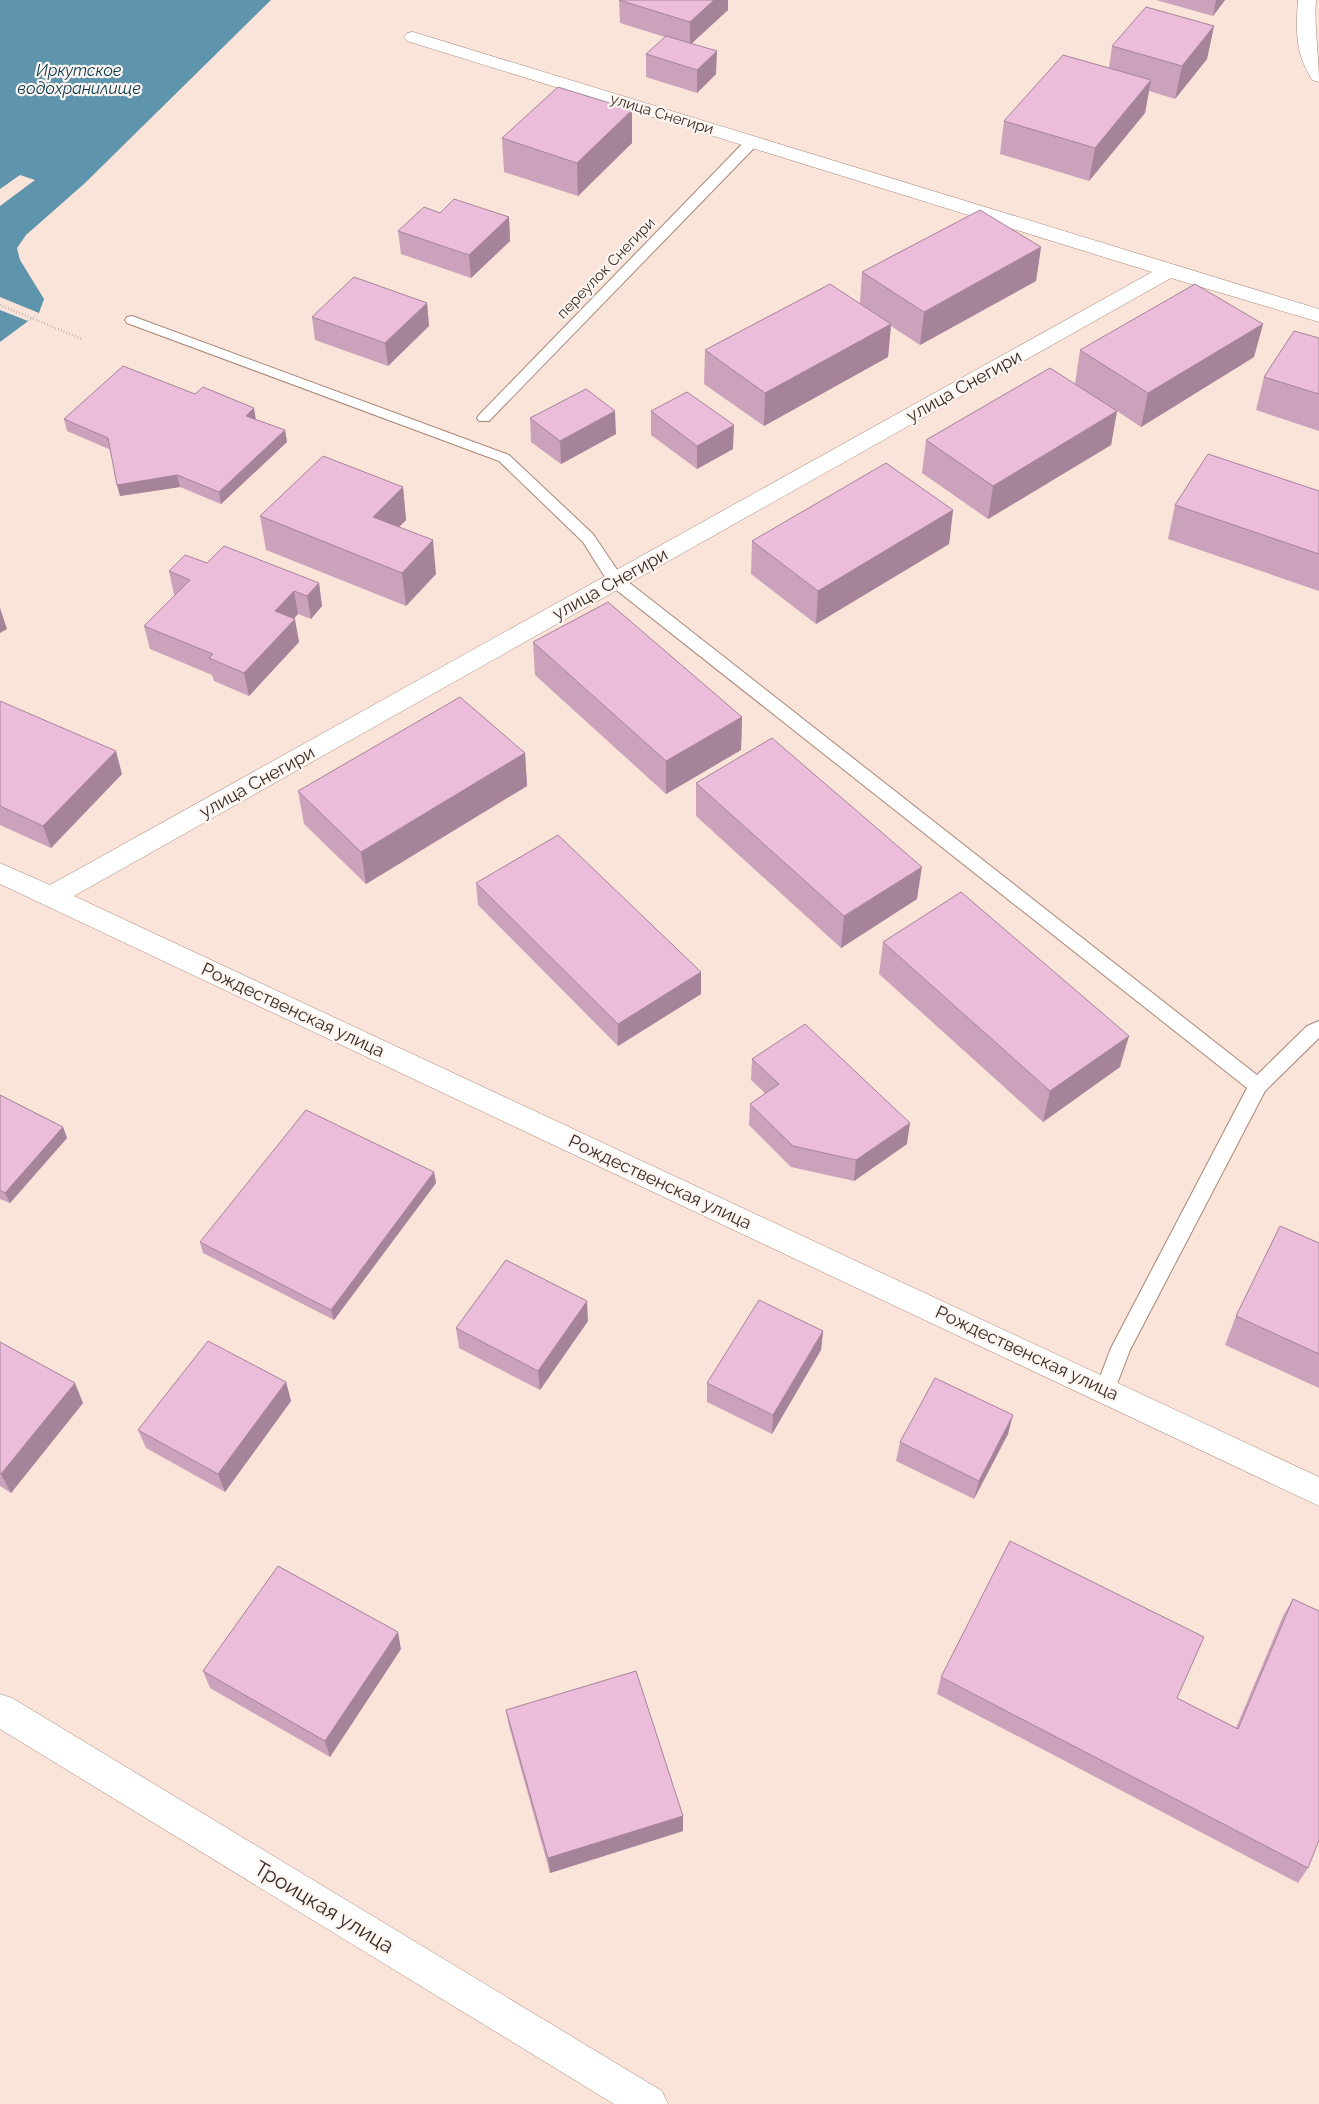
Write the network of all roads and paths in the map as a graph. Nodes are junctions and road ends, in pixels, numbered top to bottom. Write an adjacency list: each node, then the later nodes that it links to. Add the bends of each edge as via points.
1 (1307, 0): 3 (street, via 1304,33 1312,65)
2 (413, 37): 4 (street, улица Снегири)
3 (1319, 76)
4 (752, 142): 5 (street, улица Снегири); 10 (lane, переулок Снегири)
5 (1169, 271): 7 (street, улица Снегири); 11 (street, улица Снегири)
6 (0, 305): 9 (path)
7 (1319, 316)
8 (132, 320): 11 (lane, via 504,458 588,538)
9 (82, 339)
10 (484, 418)
11 (616, 581): 13 (street, улица Снегири); 15 (lane)
12 (0, 873): 13 (street, Рождественская улица)
13 (51, 897): 16 (street, Рождественская улица)
14 (1319, 1028): 15 (lane)
15 (1258, 1086): 16 (lane, via 1121,1348)
16 (1105, 1390): 17 (street, Рождественская улица)
17 (1319, 1492)
18 (0, 1710): 19 (street, Троицкая улица)
19 (648, 2104)

